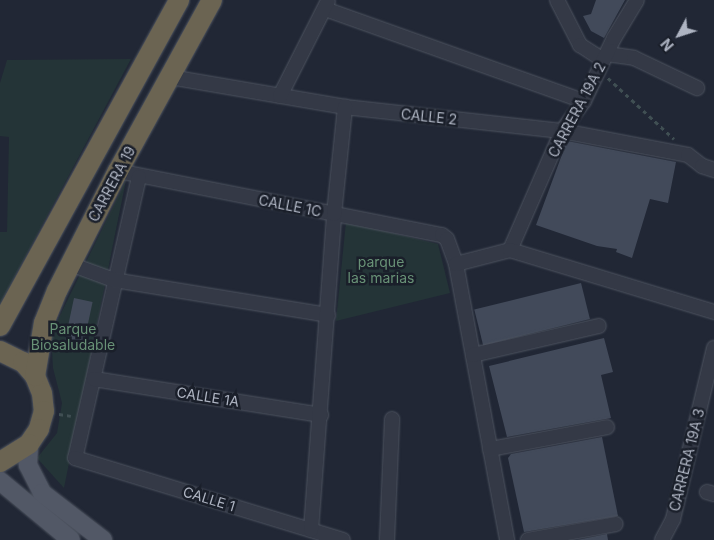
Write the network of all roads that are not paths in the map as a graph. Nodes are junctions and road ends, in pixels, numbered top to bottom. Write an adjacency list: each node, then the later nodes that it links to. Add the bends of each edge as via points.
1 (179, 0): 23 (highway)
2 (212, 0): 7 (highway, CARRERA 19)
3 (557, 0): 6 (street, via 580,45)
4 (637, 0): 6 (street, CARRERA 19A 2)
5 (327, 4): 9 (street); 10 (street)
6 (603, 61): 8 (street, via 634,58); 10 (street, CARRERA 19A 2)
7 (170, 76): 9 (street, CALLE 2); 14 (highway, CARRERA 19)
8 (697, 88)
9 (280, 96): 11 (street, CALLE 2)
10 (584, 101): 12 (street, CARRERA 19A 2)
11 (345, 107): 12 (street, CALLE 2); 16 (street)
12 (562, 131): 13 (street, CALLE 2, via 688,155 702,166); 17 (street, CARRERA 19A 2)
13 (714, 170)
14 (118, 171): 15 (street, CALLE 1C); 18 (highway, CARRERA 19)
15 (139, 177): 16 (street, CALLE 1C); 20 (street)
16 (334, 214): 19 (street, CALLE 1C, via 442,235 451,247); 22 (street)
17 (510, 250): 19 (street); 21 (street)
18 (70, 264): 20 (street); 28 (highway, CARRERA 19, via 44,324)
19 (456, 264): 27 (street)
20 (114, 280): 22 (street); 29 (street)
21 (714, 312)
22 (328, 314): 30 (street)
23 (0, 326)
24 (599, 326): 27 (street)
25 (714, 348): 45 (street, CARRERA 19A 3, via 673,519)
26 (0, 351): 28 (highway, via 23,362)
27 (473, 354): 34 (street)
28 (35, 376): 33 (highway, via 42,393 44,411 39,429)
29 (94, 379): 30 (street, CALLE 1A); 38 (street, CALLE 1, via 75,458)
30 (321, 415): 38 (street)
31 (392, 419): 42 (street)
32 (607, 427): 34 (street)
33 (29, 444): 35 (highway); 40 (main road, via 28,465 42,493)
34 (490, 449): 43 (street)
35 (0, 462)
36 (0, 481): 39 (main road)
37 (616, 524): 44 (street)
38 (311, 530): 41 (street, CALLE 1)
39 (71, 540)
40 (103, 540)
41 (343, 540)
42 (387, 540)
43 (507, 540)
44 (528, 540)
45 (662, 540)

